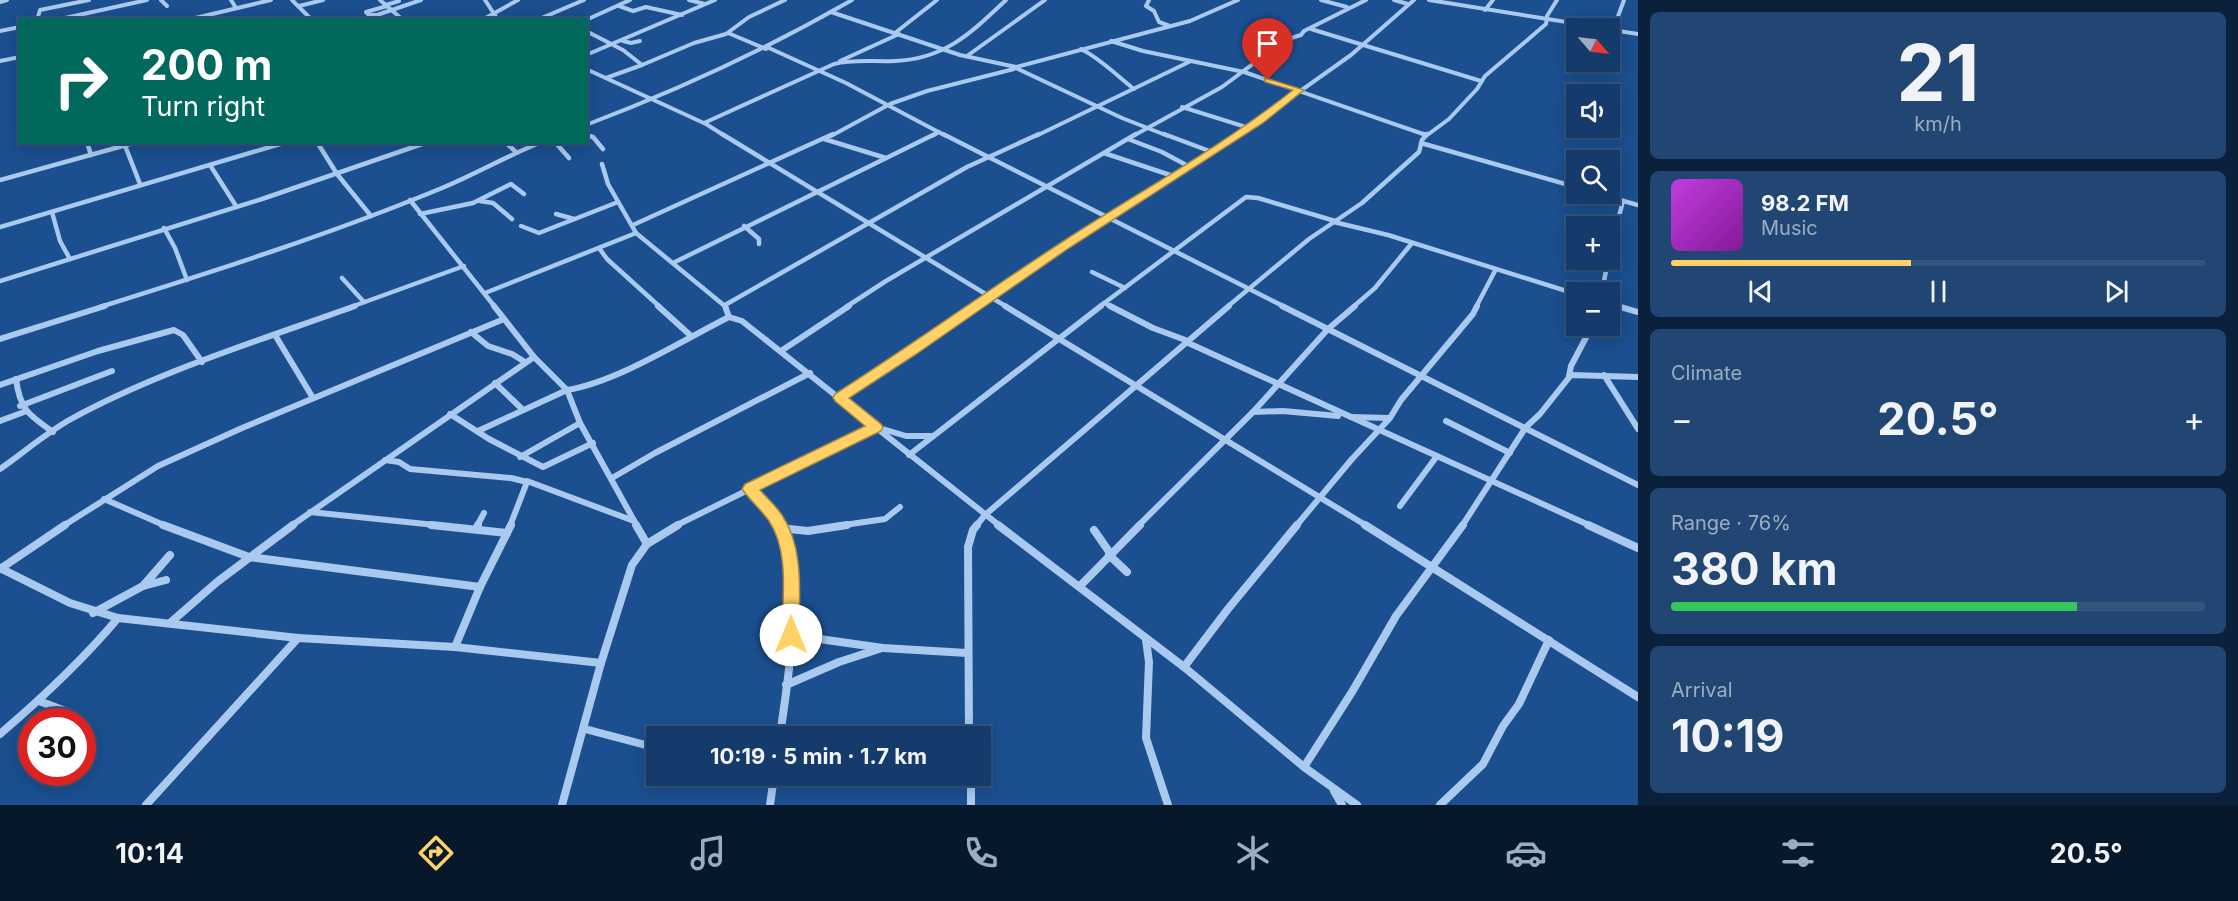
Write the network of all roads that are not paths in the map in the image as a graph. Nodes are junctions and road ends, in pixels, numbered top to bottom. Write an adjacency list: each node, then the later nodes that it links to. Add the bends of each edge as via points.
1 (7, 0): 33 (street)
2 (89, 0): 49 (street, via 40,10)
3 (147, 0): 50 (street)
4 (161, 0): 37 (street)
5 (231, 0): 40 (street)
6 (271, 0): 40 (street)
7 (292, 0): 38 (street)
8 (323, 0): 38 (street)
9 (380, 0): 36 (street)
10 (421, 0): 43 (street)
11 (485, 0): 45 (street)
12 (518, 0): 45 (street)
13 (581, 0): 48 (street)
14 (630, 0): 39 (street)
15 (689, 0): 34 (street)
16 (715, 0): 34 (street)
17 (785, 0): 70 (street, via 749,17)
18 (852, 0): 44 (street)
19 (937, 0): 71 (street)
20 (1006, 0): 80 (street, via 976,29)
21 (1045, 0): 82 (street)
22 (1149, 0): 65 (street, via 1146,6 1154,11 1159,22)
23 (1238, 0): 65 (street)
24 (1321, 0): 41 (street)
25 (1366, 0): 41 (street)
26 (1394, 0): 35 (street)
27 (1414, 0): 35 (street)
28 (1429, 0): 42 (street)
29 (1492, 0): 42 (street)
30 (1557, 0): 61 (street)
31 (1624, 0): 59 (street)
32 (399, 1): 36 (street)
33 (0, 2)
34 (706, 4): 47 (street)
35 (1408, 4): 77 (street)
36 (386, 5): 43 (street); 43 (street, via 366,12 373,16)
37 (166, 6)
38 (300, 6): 53 (street)
39 (620, 6): 47 (street, via 633,11 646,7); 60 (street)
40 (236, 8): 46 (street)
41 (1347, 8): 66 (street)
42 (1485, 10): 61 (street)
43 (393, 11): 54 (street)
44 (831, 12): 71 (street); 78 (street)
45 (494, 13): 55 (street); 56 (street)
46 (215, 14): 51 (street); 52 (street)
47 (682, 15): 73 (street)
48 (547, 16): 57 (street); 58 (street)
49 (38, 18)
50 (65, 18)
51 (196, 18)
52 (218, 18)
53 (310, 18)
54 (401, 18)
55 (485, 18)
56 (497, 18)
57 (542, 18)
58 (554, 18)
59 (1617, 18)
60 (589, 19): 62 (street)
61 (1545, 19): 63 (street); 93 (street, via 1546,24)
62 (598, 21)
63 (1566, 22)
64 (18, 27): 67 (street)
65 (1171, 27): 74 (street)
66 (1310, 28): 77 (street); 91 (street, via 1285,40)
67 (0, 31)
68 (1620, 31): 72 (street)
69 (588, 32): 76 (street)
70 (728, 33): 78 (street); 87 (street)
71 (897, 34): 80 (street); 86 (street)
72 (1638, 34)
73 (623, 40): 75 (street); 76 (street)
74 (1110, 40): 79 (street); 84 (street)
75 (640, 41)
76 (612, 45): 81 (street); 87 (street)
77 (1361, 45): 93 (street); 95 (street)
78 (767, 49): 90 (street); 96 (street)
79 (1081, 49): 88 (street); 94 (street, via 1099,58)
80 (945, 50): 82 (street); 86 (street, via 915,60)
81 (588, 54)
82 (967, 56): 88 (street)
83 (18, 58): 85 (street)
84 (1191, 61): 91 (street); 94 (street)
85 (0, 62)
86 (836, 63): 90 (street)
87 (642, 65): 92 (street)
88 (1018, 68): 97 (street); 98 (street)
89 (588, 70): 92 (street)
90 (816, 71): 97 (street); 100 (street)
91 (1243, 72): 95 (street); 99 (street)
92 (606, 78): 96 (street)
93 (1481, 81): 105 (street, via 1449,119)
94 (1134, 89): 98 (street)
95 (1300, 90): 103 (street); 105 (street)
96 (653, 100): 100 (street); 101 (street)
97 (886, 105): 104 (street); 107 (street)
98 (1096, 106): 102 (street); 123 (street)
99 (1182, 107): 102 (street); 103 (street)
100 (704, 123): 126 (street)
101 (588, 124)
102 (1146, 128): 108 (street); 120 (street)
103 (1250, 128): 120 (street)
104 (939, 132): 123 (street); 125 (street)
105 (1426, 135): 109 (street)
106 (588, 136): 118 (street)
107 (824, 139): 125 (street); 126 (street)
108 (1128, 139): 121 (street); 129 (street)
109 (1421, 143): 134 (street); 153 (street, via 1419,152)
110 (88, 144): 122 (street)
111 (124, 144): 122 (street); 133 (street)
112 (280, 144): 128 (street)
113 (317, 144): 130 (street)
114 (422, 144): 130 (street)
115 (507, 144): 119 (street)
116 (537, 144): 119 (street)
117 (557, 144): 124 (street)
118 (603, 149)
119 (516, 152): 138 (street)
120 (1212, 152): 129 (street)
121 (1104, 153): 131 (street); 135 (street)
122 (91, 155): 132 (street)
123 (987, 157): 135 (street); 154 (street)
124 (569, 158)
125 (886, 158): 136 (street)
126 (771, 163): 136 (street); 156 (street)
127 (602, 164): 142 (street, via 606,186)
128 (210, 165): 133 (street); 144 (street)
129 (1188, 166): 131 (street)
130 (337, 174): 144 (street); 148 (street)
131 (1173, 176): 150 (street)
132 (0, 180)
133 (140, 184): 145 (street)
134 (1566, 184)
135 (1047, 187): 150 (street); 165 (street)
136 (818, 192): 154 (street); 157 (street)
137 (524, 194): 141 (street, via 511,183)
138 (410, 200): 146 (street); 148 (street)
139 (1620, 200): 140 (street)
140 (1623, 201): 143 (street); 149 (street)
141 (474, 202): 146 (street); 151 (street, via 490,202)
142 (618, 202): 152 (street); 156 (street)
143 (1638, 205)
144 (236, 206): 159 (street)
145 (52, 212): 158 (street); 166 (street)
146 (420, 214): 168 (street)
147 (556, 214): 152 (street)
148 (371, 216): 172 (street)
149 (1619, 216)
150 (1109, 218): 164 (street); 178 (street)
151 (512, 219)
152 (574, 219): 155 (street, via 537,233)
153 (1334, 221): 161 (street); 164 (street, via 1247,196); 175 (street)
154 (871, 223): 165 (street); 181 (street)
155 (521, 225)
156 (633, 225): 160 (street)
157 (744, 226): 162 (street, via 759,239); 167 (street)
158 (0, 227)
159 (164, 228): 166 (street); 172 (street)
160 (636, 233): 163 (street); 167 (street)
161 (1412, 243): 169 (street); 186 (street, via 1375,288)
162 (759, 244)
163 (599, 248): 177 (street); 188 (street)
164 (1174, 251): 174 (street); 175 (street)
165 (927, 258): 178 (street); 194 (street)
166 (70, 259): 173 (street)
167 (675, 262): 181 (street)
168 (464, 266): 177 (street); 179 (street)
169 (1496, 269): 176 (street); 200 (street, via 1478,307)
170 (1092, 272): 174 (street)
171 (342, 278): 179 (street)
172 (187, 280): 191 (street)
173 (0, 281)
174 (1125, 288): 180 (street)
175 (1249, 290): 186 (street); 193 (street)
176 (1566, 291)
177 (485, 293): 185 (street)
178 (989, 297): 192 (street); 211 (street)
179 (364, 302): 189 (street)
180 (1104, 303): 192 (street); 193 (street)
181 (725, 305): 184 (street)
182 (1620, 307): 183 (street)
183 (1638, 312)
184 (729, 316): 188 (street); 194 (street, via 742,321)
185 (504, 319): 187 (street); 195 (street)
186 (1328, 329): 200 (street); 206 (street)
187 (471, 332): 197 (street, via 488,346); 210 (street)
188 (690, 335): 209 (street, via 606,377)
189 (275, 336): 196 (street); 210 (street)
190 (1587, 336): 202 (street)
191 (0, 339)
192 (1059, 340): 208 (street); 227 (street)
193 (1187, 341): 206 (street); 208 (street)
194 (781, 351): 199 (street)
195 (534, 357): 197 (street); 209 (street)
196 (202, 362): 204 (street, via 183,335 174,330); 225 (street, via 106,401)
197 (525, 362): 205 (street)
198 (112, 371): 212 (street)
199 (810, 373): 211 (street); 236 (street)
200 (1422, 375): 217 (street); 222 (street)
201 (1604, 375): 202 (street); 203 (street); 223 (street)
202 (1569, 377): 222 (street)
203 (1638, 377)
204 (16, 379): 207 (street); 212 (street)
205 (495, 383): 213 (street); 215 (street)
206 (1276, 384): 214 (street); 216 (street)
207 (0, 385)
208 (1136, 388): 228 (street); 247 (street)
209 (567, 390): 213 (street); 220 (street)
210 (313, 398): 242 (street, via 158,466)
211 (840, 398): 221 (street)
212 (22, 409): 219 (street); 225 (street)
213 (522, 409): 226 (street)
214 (1253, 412): 216 (street); 228 (street)
215 (450, 414): 226 (street); 234 (street)
216 (1342, 416): 217 (street); 224 (street)
217 (1389, 418): 224 (street)
218 (1446, 421): 230 (street)
219 (0, 422)
220 (580, 423): 229 (street); 233 (street)
221 (876, 427): 227 (street, via 906,436); 231 (street); 240 (street)
222 (1526, 428): 230 (street); 239 (street)
223 (1638, 429)
224 (1377, 430): 232 (street); 241 (street)
225 (53, 432): 235 (street)
226 (478, 432): 233 (street)
227 (933, 436): 231 (street)
228 (1224, 439): 241 (street); 255 (street)
229 (593, 443): 233 (street, via 545,467); 236 (street)
230 (1510, 453): 237 (street)
231 (909, 455): 247 (street)
232 (1437, 456): 237 (street); 243 (street)
233 (520, 457)
234 (385, 460): 238 (street, via 410,469); 245 (street)
235 (0, 470)
236 (612, 478): 248 (street)
237 (1492, 481): 254 (street); 258 (street)
238 (526, 482): 248 (street); 252 (street)
239 (1638, 485)
240 (750, 489): 249 (street, via 777,519); 253 (street)
241 (1320, 498): 258 (street); 276 (street)
242 (104, 500): 257 (street); 259 (street)
243 (1400, 506)
244 (900, 507): 249 (street, via 880,520 808,531)
245 (310, 512): 250 (street); 257 (street)
246 (484, 513): 250 (street)
247 (985, 515): 263 (street); 274 (street, via 970,538)
248 (634, 521): 253 (street)
249 (780, 528): 268 (street, via 791,570)
250 (476, 529): 252 (street)
251 (1094, 530): 255 (street)
252 (507, 533): 264 (street)
253 (647, 544): 275 (street, via 632,565)
254 (1638, 548)
255 (1109, 554): 260 (street); 263 (street)
256 (170, 555): 262 (street)
257 (249, 557): 264 (street); 267 (street)
258 (1432, 566): 271 (street); 286 (street, via 1396,616)
259 (1, 569): 265 (street)
260 (1127, 572)
261 (166, 580): 262 (street)
262 (143, 586): 265 (street)
263 (1080, 586): 270 (street)
264 (480, 587): 272 (street)
265 (92, 613): 266 (street)
266 (118, 618): 267 (street); 279 (street)
267 (170, 623): 269 (street)
268 (791, 635): 273 (street); 277 (street)
269 (298, 638): 272 (street); 290 (street)
270 (1146, 640): 276 (street); 294 (street, via 1146,738)
271 (1549, 640): 278 (street); 297 (street, via 1519,704 1483,764)
272 (455, 647): 275 (street)
273 (883, 648): 274 (street); 277 (street)
274 (967, 653): 282 (street)
275 (601, 663): 283 (street)
276 (1185, 667): 286 (street)
277 (786, 685): 281 (street)
278 (1638, 697)
279 (39, 701): 280 (street); 284 (street)
280 (57, 708)
281 (781, 726)
282 (969, 726)
283 (585, 729): 285 (street); 291 (street)
284 (0, 734)
285 (646, 745)
286 (1304, 767): 289 (street)
287 (773, 786): 292 (street)
288 (970, 786): 293 (street)
289 (1333, 788): 295 (street); 296 (street)
290 (147, 805)
291 (562, 805)
292 (770, 805)
293 (971, 805)
294 (1168, 805)
295 (1342, 805)
296 (1357, 805)
297 (1440, 805)

